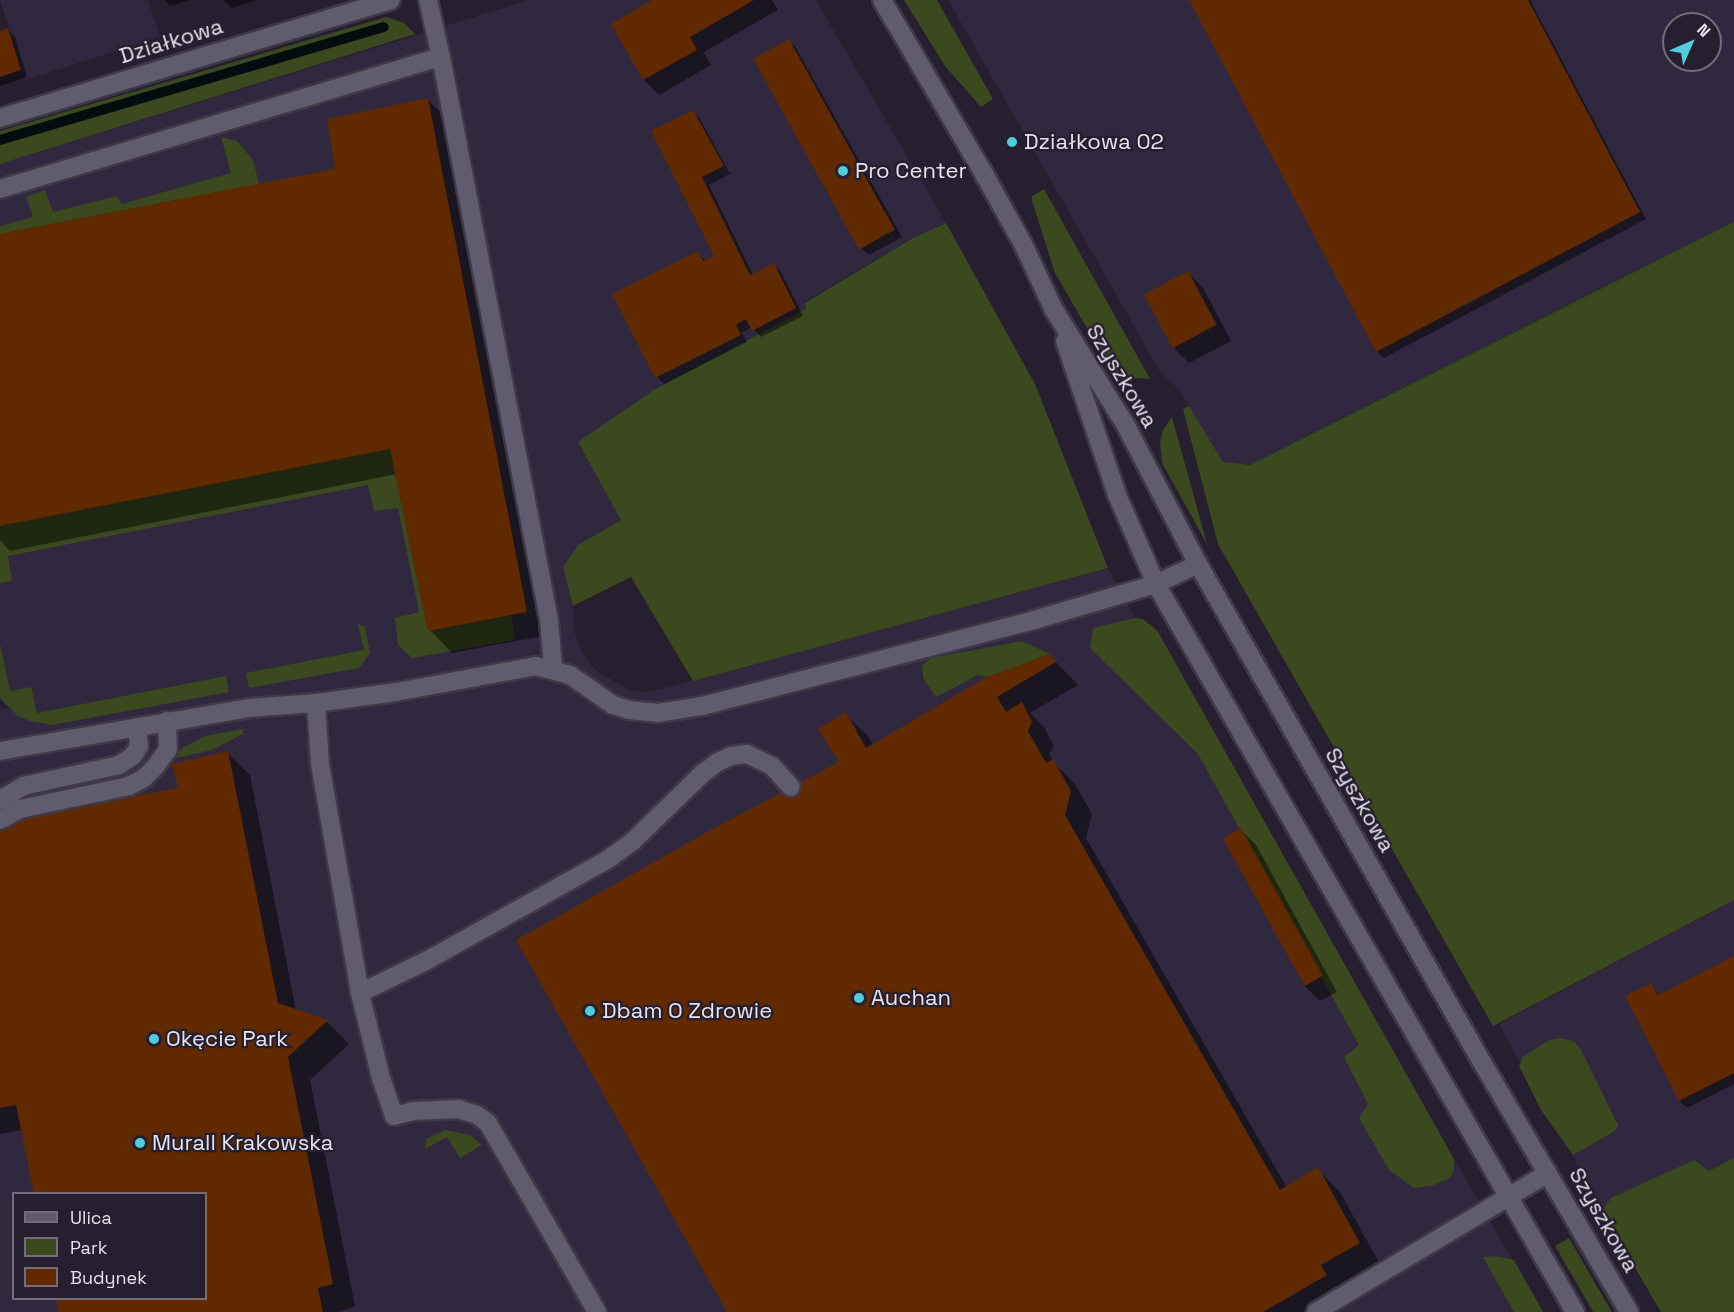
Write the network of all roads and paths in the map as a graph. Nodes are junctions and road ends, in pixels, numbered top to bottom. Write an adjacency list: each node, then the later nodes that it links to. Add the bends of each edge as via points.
1 (391, 0): 5 (street, Działkowa)
2 (428, 0): 4 (street)
3 (882, 0): 7 (street, Szyszkowa, via 1023,244)
4 (441, 57): 6 (street); 10 (street, via 549,620)
5 (0, 118)
6 (0, 189)
7 (1054, 310): 8 (street, Szyszkowa, via 1125,424); 9 (street, Szyszkowa, via 1117,495)
8 (1198, 564): 9 (street); 19 (street, Szyszkowa)
9 (1156, 584): 10 (street, via 1034,620 702,706 658,713 613,705); 20 (street, Szyszkowa)
10 (553, 668): 11 (street, via 536,666)
11 (316, 703): 12 (street, via 248,708); 18 (street, via 320,764)
12 (167, 721): 13 (street); 17 (street, via 168,748 144,778 129,786 20,809)
13 (137, 727): 14 (street); 16 (street, via 139,746 133,756 119,765 23,786)
14 (0, 751)
15 (791, 787): 18 (street, via 772,766 747,754 718,762 607,860 426,961)
16 (0, 800)
17 (0, 820)
18 (360, 993): 21 (street, via 394,1116 459,1109 488,1123)
19 (1548, 1173): 20 (street); 24 (street, Szyszkowa)
20 (1509, 1197): 22 (street); 23 (street, Szyszkowa)
21 (597, 1312)
22 (1316, 1312)
23 (1575, 1312)
24 (1629, 1312)

